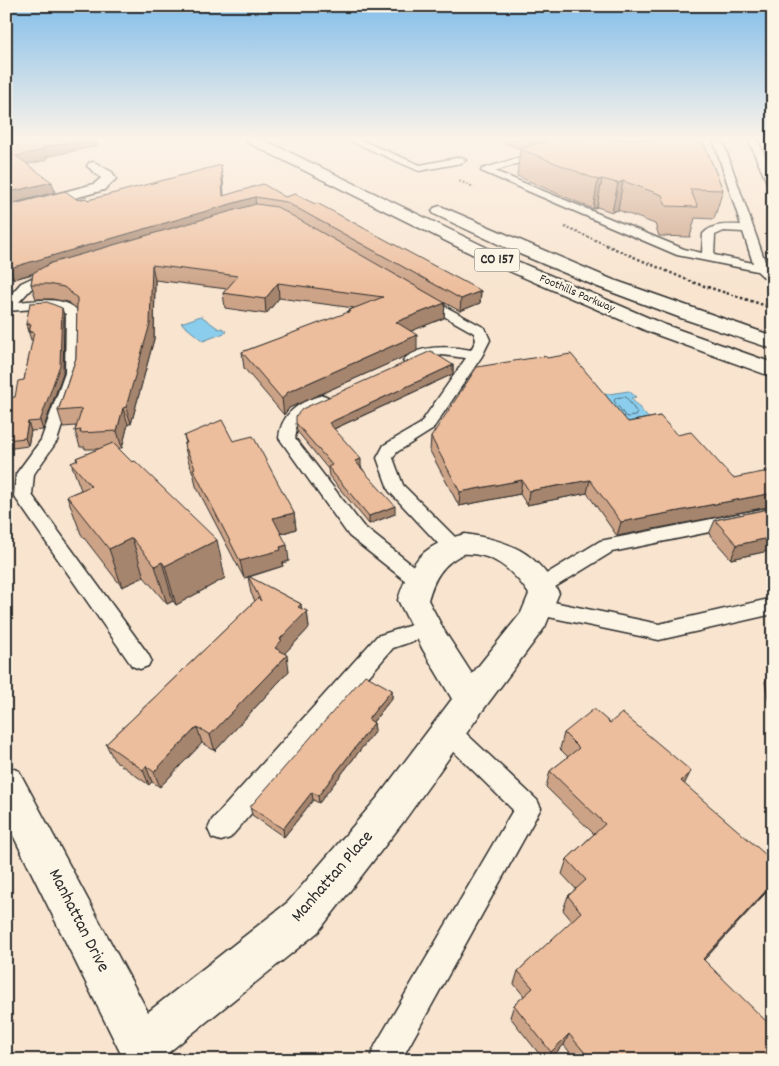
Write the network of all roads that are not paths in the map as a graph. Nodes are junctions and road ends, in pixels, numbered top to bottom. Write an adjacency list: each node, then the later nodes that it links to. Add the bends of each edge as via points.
1 (93, 189): 6 (main road)
2 (353, 189): 17 (main road, Foothills Parkway / CO 157, via 500,261 656,328)
3 (528, 189): 8 (lane, via 644,238 681,252)
4 (735, 189): 7 (lane)
5 (425, 204): 14 (main road, Foothills Parkway / CO 157, via 603,283)
6 (6, 212)
7 (748, 229): 8 (lane, via 714,230 709,234); 10 (lane)
8 (708, 257): 10 (lane)
9 (70, 268): 13 (lane, via 51,273 26,286)
10 (761, 268): 11 (lane)
11 (773, 279)
12 (413, 292): 15 (lane, via 480,331 483,340)
13 (7, 307): 19 (lane, via 56,306 73,313 72,373 49,441)
14 (773, 343)
15 (476, 356): 16 (lane, via 450,350 428,353); 21 (lane, via 426,427 390,449 385,458 394,487)
16 (393, 369)
17 (773, 371)
18 (340, 393): 22 (lane, via 296,413 287,424 287,438 356,531)
19 (14, 486): 26 (lane)
20 (773, 513): 23 (lane, via 607,546)
21 (452, 546): 22 (main road, via 427,564); 23 (main road, via 465,544 494,548 516,558 533,575)
22 (419, 581): 25 (main road, via 413,600)
23 (539, 597): 24 (lane, via 659,632); 27 (main road, Manhattan Place, via 534,619)
24 (773, 606)
25 (427, 628): 27 (main road); 30 (lane, via 384,642)
26 (140, 660)
27 (471, 700): 28 (main road, Manhattan Place)
28 (448, 731): 31 (main road, Manhattan Place, via 391,809 303,917); 32 (lane, via 528,808 387,1055)
29 (6, 783): 31 (main road, Manhattan Drive)
30 (221, 829)
31 (146, 1052)
32 (391, 1060)

